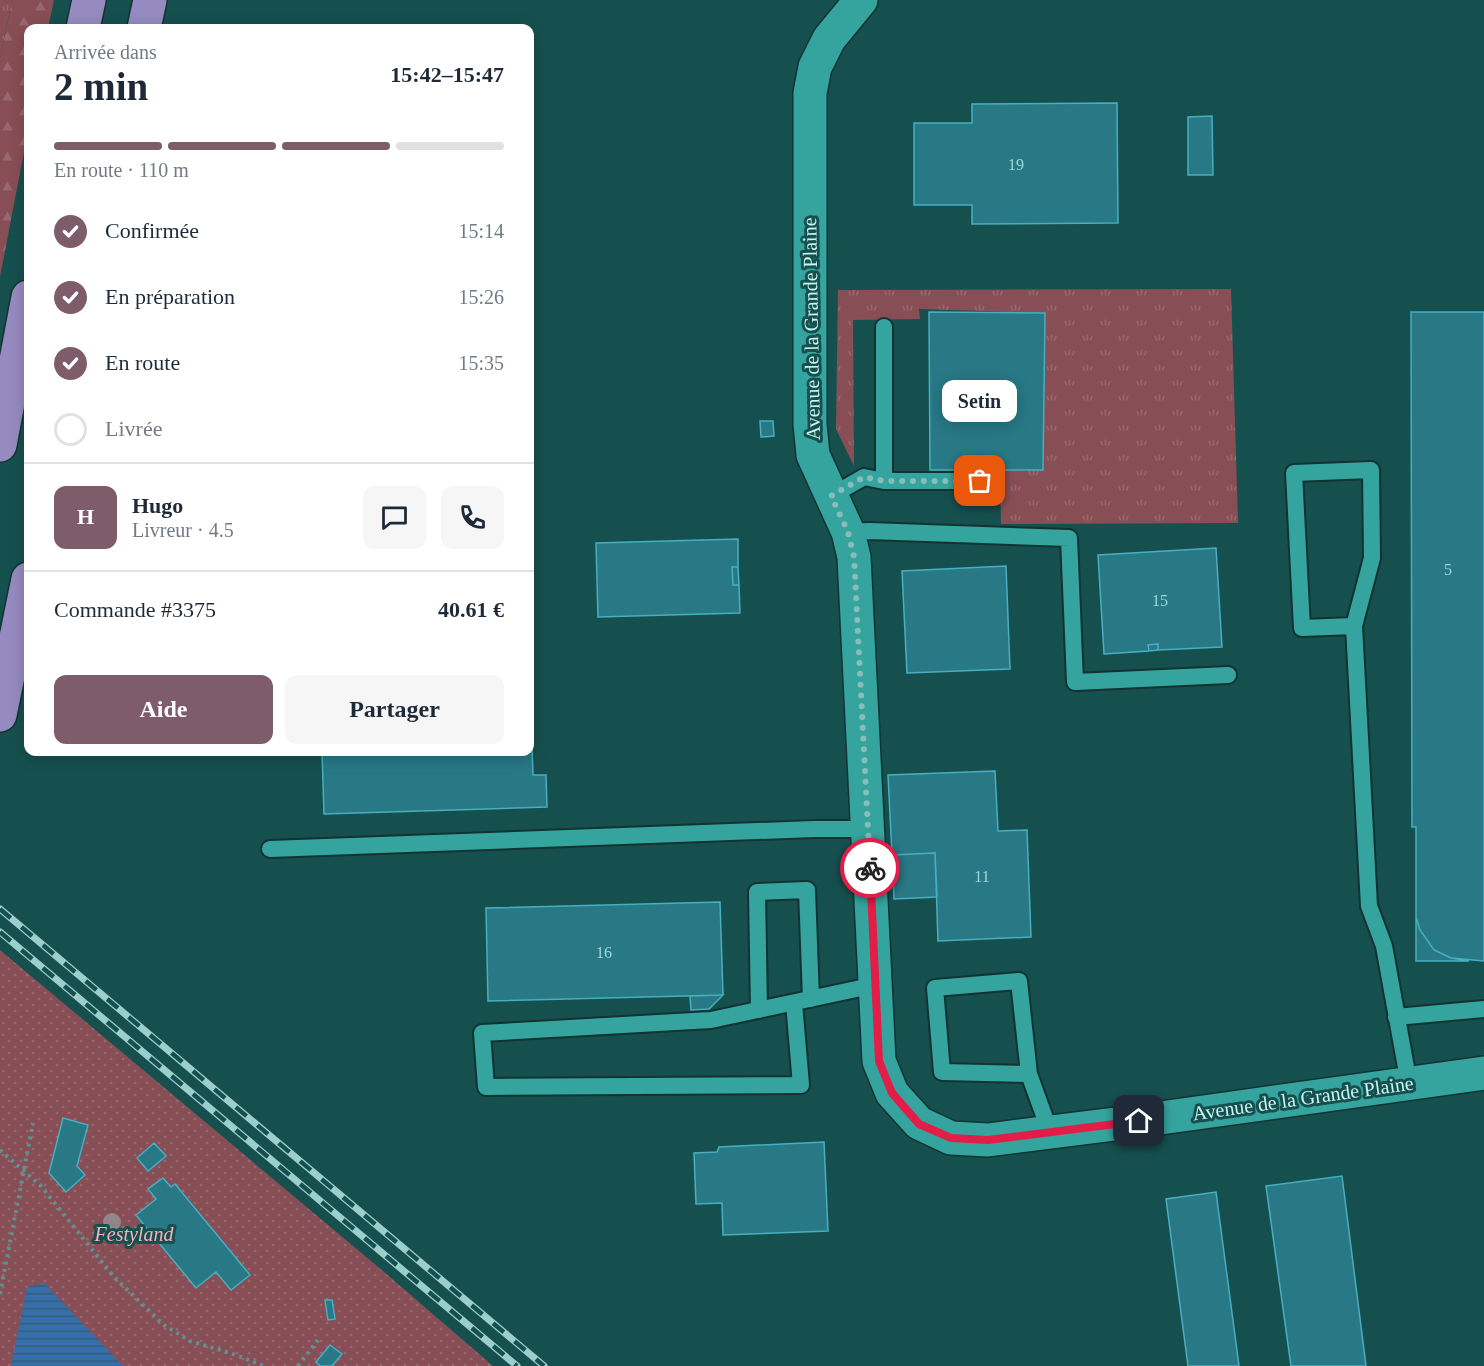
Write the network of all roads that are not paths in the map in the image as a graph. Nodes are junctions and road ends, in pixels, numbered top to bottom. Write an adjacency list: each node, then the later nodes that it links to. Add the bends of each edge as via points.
1 (89, 0): 4 (highway)
2 (150, 0): 5 (highway)
3 (861, 0): 11 (street, Avenue de la Grande Plaine, via 829,39 815,67 810,93 810,424 813,455)
4 (84, 24)
5 (145, 24)
6 (24, 318): 8 (highway)
7 (884, 327): 9 (lane)
8 (0, 445)
9 (884, 481): 10 (lane); 11 (lane, via 864,477)
10 (980, 481)
11 (831, 496): 12 (street, Avenue de la Grande Plaine)
12 (848, 532): 15 (lane, via 1069,538 1075,682); 17 (street, Avenue de la Grande Plaine, via 854,557)
13 (24, 598): 16 (highway)
14 (1353, 626): 14 (lane, via 1372,558 1371,470 1294,473 1302,628); 24 (lane, via 1369,906 1384,946)
15 (1228, 675)
16 (0, 715)
17 (868, 829): 18 (lane); 19 (street, Avenue de la Grande Plaine)
18 (270, 849)
19 (875, 985): 20 (lane); 28 (street, Avenue de la Grande Plaine, via 879,1061 892,1093 919,1124 951,1138 988,1140)
20 (811, 999): 21 (lane); 23 (lane, via 807,890 757,892)
21 (794, 1003): 23 (lane); 23 (lane, via 801,1085 486,1087 482,1033 711,1020)
22 (1484, 1009): 24 (lane)
23 (759, 1010)
24 (1396, 1017): 27 (lane)
25 (1484, 1073): 27 (street, Avenue de la Grande Plaine)
26 (1029, 1074): 26 (lane, via 1019,981 934,988 942,1072); 28 (lane)
27 (1409, 1084): 28 (street, Avenue de la Grande Plaine)
28 (1050, 1132)

